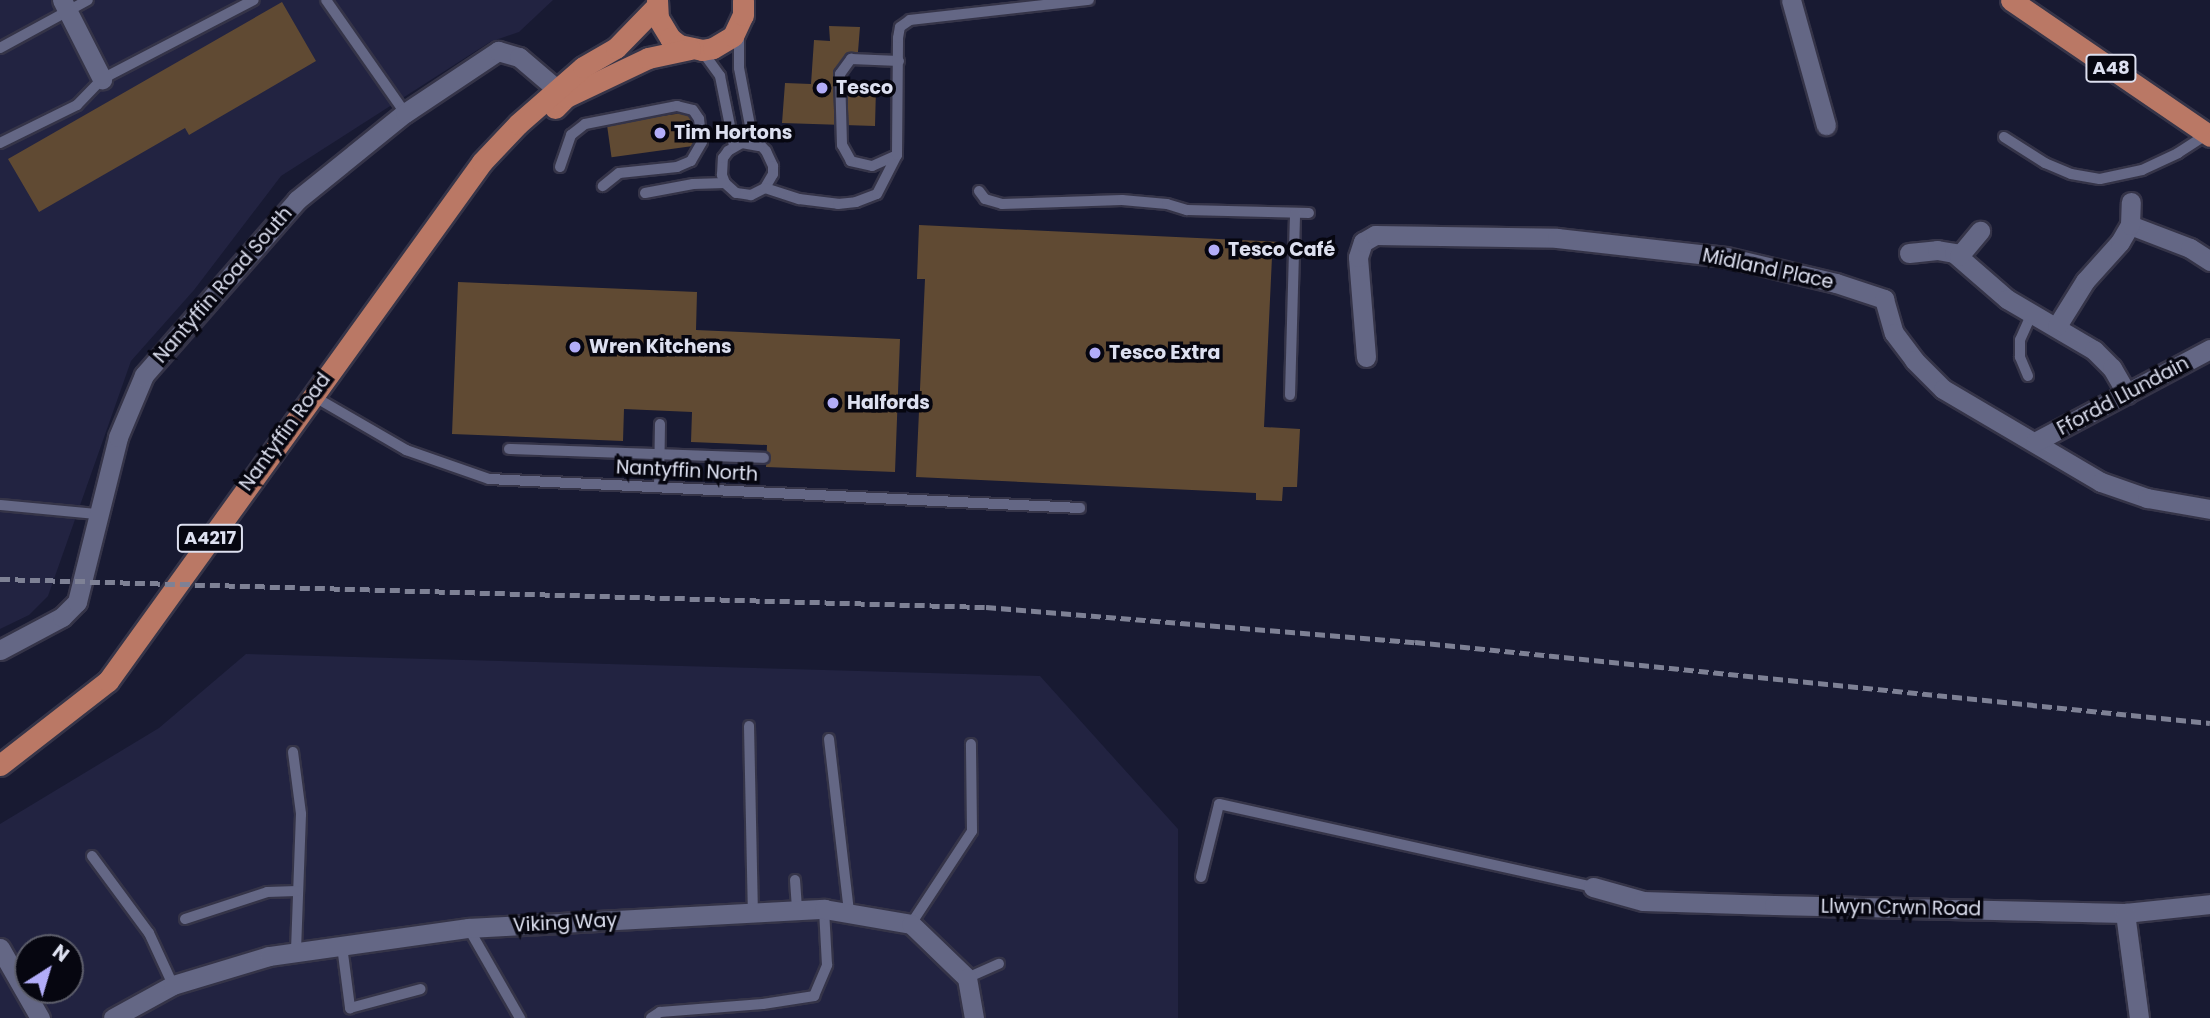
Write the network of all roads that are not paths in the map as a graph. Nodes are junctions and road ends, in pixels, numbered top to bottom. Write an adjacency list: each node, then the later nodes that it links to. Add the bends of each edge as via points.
1 (88, 0): 9 (lane)
2 (254, 0): 14 (lane)
3 (326, 0): 16 (lane)
4 (759, 0): 10 (main road, Nantyffin Road)
5 (1089, 0): 13 (lane, via 910,20 900,27)
6 (1791, 0): 17 (street)
7 (2011, 0): 18 (main road, A48)
8 (656, 3): 12 (main road, via 662,29 679,45); 15 (main road, Nantyffin Road / A4217, via 615,48 583,67)
9 (65, 5): 11 (lane); 14 (street)
10 (742, 14): 12 (main road, Nantyffin Road, via 724,43); 22 (lane, via 739,68 752,136)
11 (0, 48)
12 (696, 50): 15 (main road, Nantyffin Road / A4217, via 648,58); 21 (lane, via 720,76)
13 (899, 61): 23 (lane); 23 (lane, via 851,59 840,74 842,145 851,161 873,166)
14 (102, 79): 20 (lane, via 77,105)
15 (562, 93): 16 (street, Nantyffin Road South, via 519,57 498,51); 44 (main road, Nantyffin Road / A4217, via 441,220)
16 (405, 113): 55 (street, Nantyffin Road South, via 297,200 144,375 118,437)
17 (1826, 125)
18 (2209, 135): 19 (lane, via 2142,170 2100,179 2045,163)
19 (2004, 137)
20 (0, 143)
21 (734, 146): 22 (lane); 25 (lane, via 723,158)
22 (759, 146): 27 (lane, via 771,157 773,166)
23 (897, 155): 27 (lane, via 877,194 856,202 799,199)
24 (560, 167): 26 (lane, via 571,135 593,121 684,105 697,114 702,142 691,162 620,173)
25 (725, 183): 27 (lane, via 743,195); 29 (lane)
26 (603, 186)
27 (765, 188)
28 (979, 191): 31 (lane, via 985,199 1002,204 1122,200 1187,210)
29 (645, 194)
30 (2131, 202): 33 (street)
31 (1295, 213): 32 (lane); 45 (lane)
32 (1309, 213)
33 (2130, 225): 37 (street); 39 (street)
34 (1980, 231): 36 (street)
35 (1909, 253): 36 (street, via 1937,250)
36 (1959, 257): 38 (street, via 2007,299)
37 (2210, 260)
38 (2032, 313): 39 (street); 42 (lane, via 2020,340 2020,357)
39 (2057, 326): 43 (street, via 2094,350 2112,368)
40 (2210, 349): 43 (street, Ffordd Llundain)
41 (1366, 357): 47 (street, Midland Place, via 1359,257 1363,242 1375,235 1557,238 1726,257 1884,299 1894,333 1943,389)
42 (2028, 376)
43 (2127, 394): 47 (street, Ffordd Llundain)
44 (312, 395): 51 (lane, Nantyffin North, via 407,450 470,475); 61 (main road, Nantyffin Road / A4217, via 108,681)
45 (1290, 395)
46 (660, 424): 49 (lane)
47 (2035, 442): 54 (street, Midland Place, via 2101,482 2147,498)
48 (509, 449): 49 (lane)
49 (659, 454): 50 (lane); 51 (lane)
50 (764, 458)
51 (659, 487): 53 (lane, Nantyffin North)
52 (0, 505): 55 (lane)
53 (1080, 508)
54 (2210, 509)
55 (97, 514): 56 (street, Nantyffin Road South, via 77,602 62,617)
56 (0, 650)
57 (749, 726): 72 (lane)
58 (829, 739): 71 (lane)
59 (971, 744): 74 (lane, via 972,831)
60 (293, 752): 66 (lane, via 300,814)
61 (0, 765)
62 (92, 856): 81 (lane, via 149,933)
63 (1201, 877): 65 (lane, via 1219,804)
64 (795, 880): 69 (lane)
65 (1593, 887): 70 (street, Llwyn Crwn Road, via 1643,901)
66 (297, 891): 73 (lane, via 267,892); 78 (lane)
67 (2210, 904): 70 (street, Llwyn Crwn Road)
68 (824, 909): 69 (street, Viking Way); 71 (street, Viking Way); 86 (lane, via 827,965 814,996 660,1012)
69 (797, 910): 72 (street, Viking Way)
70 (2125, 912): 88 (street)
71 (849, 913): 74 (street, Viking Way)
72 (753, 914): 75 (street, Viking Way)
73 (185, 919)
74 (911, 924): 80 (street)
75 (468, 928): 76 (street, Viking Way); 85 (lane)
76 (342, 946): 78 (street, Viking Way); 82 (lane, via 350,1008)
77 (0, 948): 83 (street)
78 (296, 952): 81 (street, Viking Way)
79 (999, 964): 80 (lane)
80 (967, 978): 87 (street)
81 (173, 985): 84 (street, Viking Way)
82 (421, 989)
83 (40, 1018)
84 (113, 1018)
85 (520, 1018)
86 (651, 1018)
87 (974, 1018)
88 (2139, 1018)

